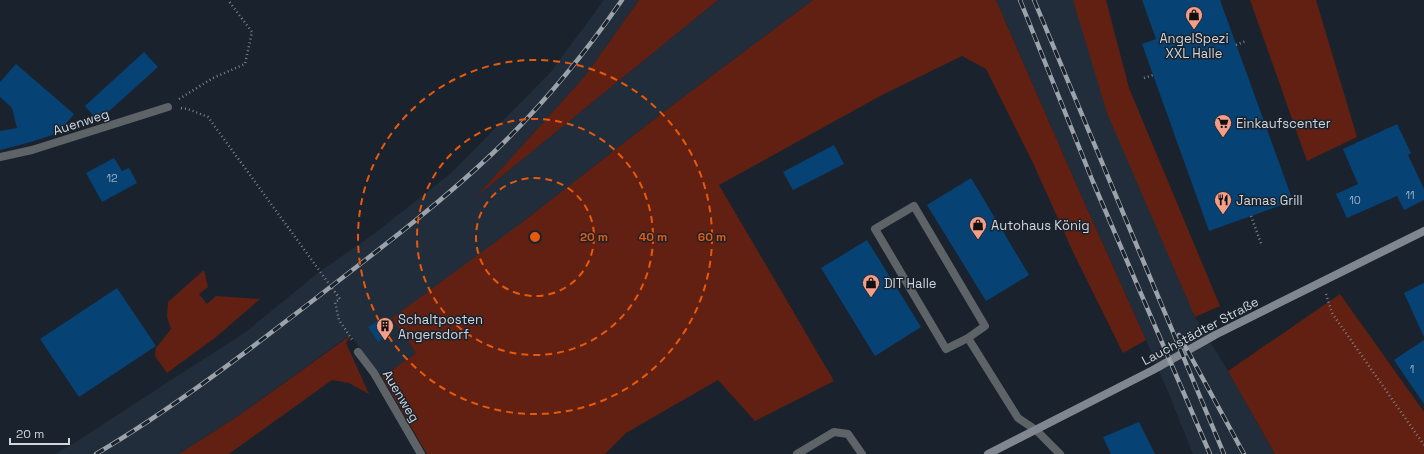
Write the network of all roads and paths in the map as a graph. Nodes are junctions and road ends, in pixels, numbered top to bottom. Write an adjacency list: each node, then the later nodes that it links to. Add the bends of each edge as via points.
1 (228, 0): 6 (path, via 252,32 245,64 213,78)
2 (1246, 42): 3 (path)
3 (1236, 45)
4 (1153, 75): 5 (path)
5 (1144, 78)
6 (168, 107): 7 (street, Auenweg, via 32,150); 11 (path, via 188,109 208,117)
7 (0, 157)
8 (1252, 216): 10 (path)
9 (1424, 231): 12 (main road, Lauchstädter Straße)
10 (1262, 246)
11 (319, 272)
12 (1322, 280): 15 (main road, Lauchstädter Straße); 16 (path, via 1332,313)
13 (968, 338): 13 (street, via 946,349 875,229 914,206 985,326); 15 (street, via 1018,418)
14 (358, 352): 17 (street, Auenweg, via 374,373)
15 (1036, 430): 20 (main road, Lauchstädter Straße); 21 (street)
16 (1424, 445)
17 (421, 454)
18 (797, 454): 19 (street, via 834,432 848,434)
19 (862, 454)
20 (988, 454)
21 (1060, 454)

